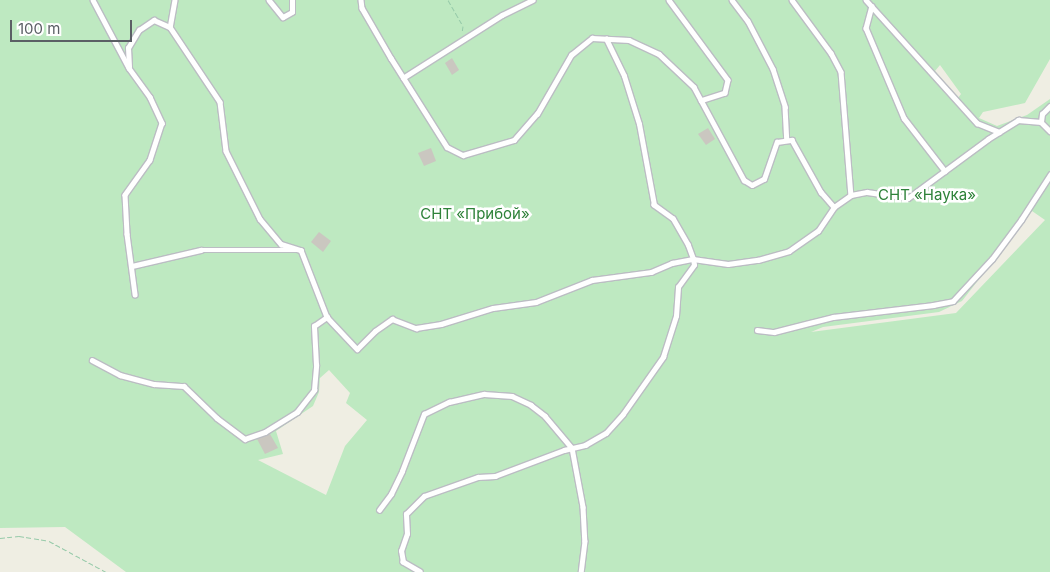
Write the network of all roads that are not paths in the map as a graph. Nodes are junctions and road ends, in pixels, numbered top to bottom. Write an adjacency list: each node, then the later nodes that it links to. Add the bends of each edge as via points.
1 (93, 0): 14 (lane)
2 (175, 0): 12 (lane)
3 (269, 0): 4 (lane, via 283,18 292,12)
4 (292, 0)
5 (361, 0): 15 (lane, via 362,8)
6 (532, 0): 15 (lane, via 502,15)
7 (669, 0): 16 (lane, via 728,80 725,93)
8 (732, 0): 21 (lane, via 748,21 773,69 786,107)
9 (792, 0): 24 (lane, via 841,72)
10 (866, 0): 11 (lane)
11 (872, 6): 20 (lane, via 977,123); 22 (lane, via 866,28 904,118)
12 (170, 26): 14 (lane, via 154,20 139,30 128,48); 26 (lane, via 220,102 226,151 260,219 281,244)
13 (606, 39): 15 (lane, via 592,38 571,55 537,114 514,140 463,155 447,147); 16 (lane, via 628,40 659,54 694,87); 27 (lane, via 624,76 639,124 654,205 673,218)
14 (129, 68): 28 (lane, via 150,97 162,123 150,160 125,195)
15 (403, 78)
16 (701, 101): 21 (lane, via 744,180 752,184 764,179 777,142)
17 (1050, 106): 18 (lane, via 1042,114)
18 (1041, 122): 19 (lane); 20 (lane, via 1018,120)
19 (1050, 131)
20 (999, 132): 22 (lane)
21 (787, 140): 25 (lane, via 792,140 821,192)
22 (945, 171): 24 (lane, via 908,198 867,192)
23 (1050, 175): 31 (lane, via 992,258 953,301 833,317 774,332)
24 (851, 195): 25 (lane)
25 (834, 207): 27 (lane, via 818,231 789,252 728,264)
26 (301, 250): 28 (lane, via 201,250); 30 (lane)
27 (693, 259): 30 (lane, via 651,272 592,280 536,302 493,308 441,324 416,328 392,319 357,349); 33 (lane, via 694,265 678,287 676,316 663,357 606,433 585,445)
28 (132, 266): 29 (lane)
29 (135, 294)
30 (327, 317): 32 (lane, via 314,326 314,390 297,412 265,432 245,439 217,418 184,386 154,384 120,375)
31 (757, 330)
32 (92, 360)
33 (572, 448): 34 (lane, via 545,416 532,405 512,396 484,394 449,402 424,414 402,471); 35 (lane, via 495,476 478,476 424,496 406,514 407,534 401,551 403,562); 36 (lane, via 583,507 585,541)
34 (379, 510)
35 (420, 572)
36 (581, 572)

